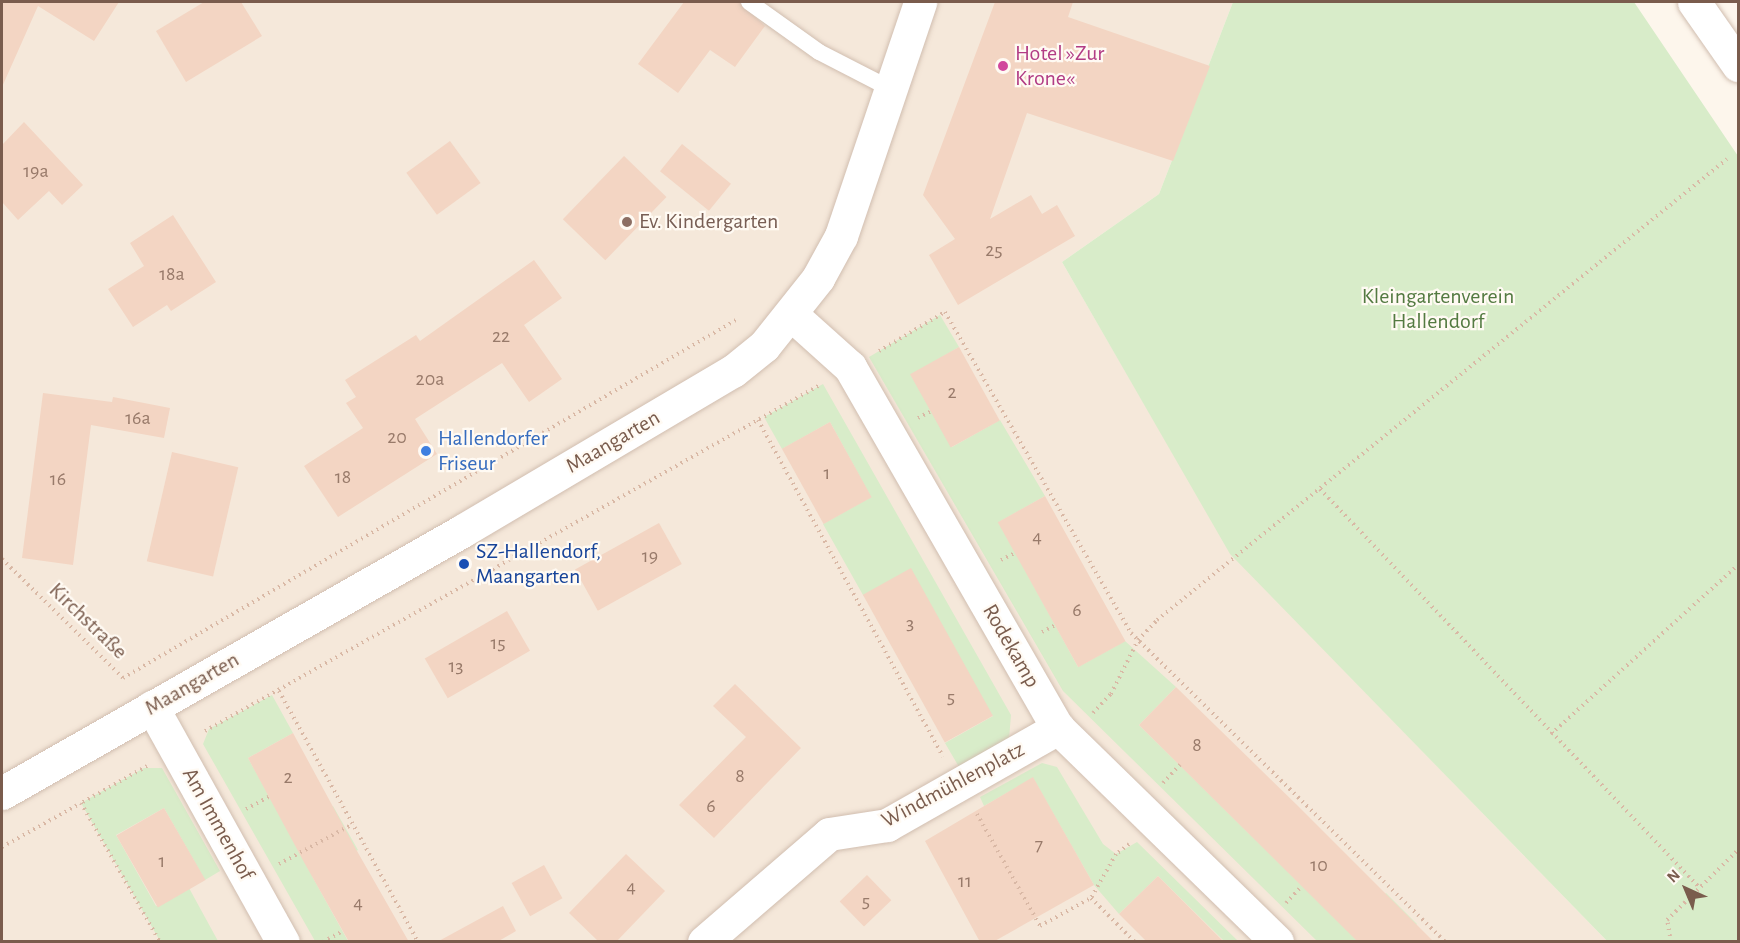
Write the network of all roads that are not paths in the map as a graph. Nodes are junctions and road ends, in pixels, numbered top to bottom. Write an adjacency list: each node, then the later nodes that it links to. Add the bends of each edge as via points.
1 (749, 2): 5 (lane, via 819,52)
2 (920, 2): 5 (street, Maangarten)
3 (1694, 2): 4 (street)
4 (1738, 64)
5 (889, 88): 6 (street, Maangarten, via 841,236)
6 (792, 315): 7 (street, Maangarten, via 733,371); 8 (street, Rodekamp, via 846,363)
7 (152, 707): 9 (street, Maangarten); 10 (street, Am Immenhof)
8 (1059, 729): 11 (street, Windmühlenplatz, via 887,825 829,834); 12 (street, Rodekamp)
9 (2, 793)
10 (284, 942)
11 (704, 942)
12 (1277, 942)

